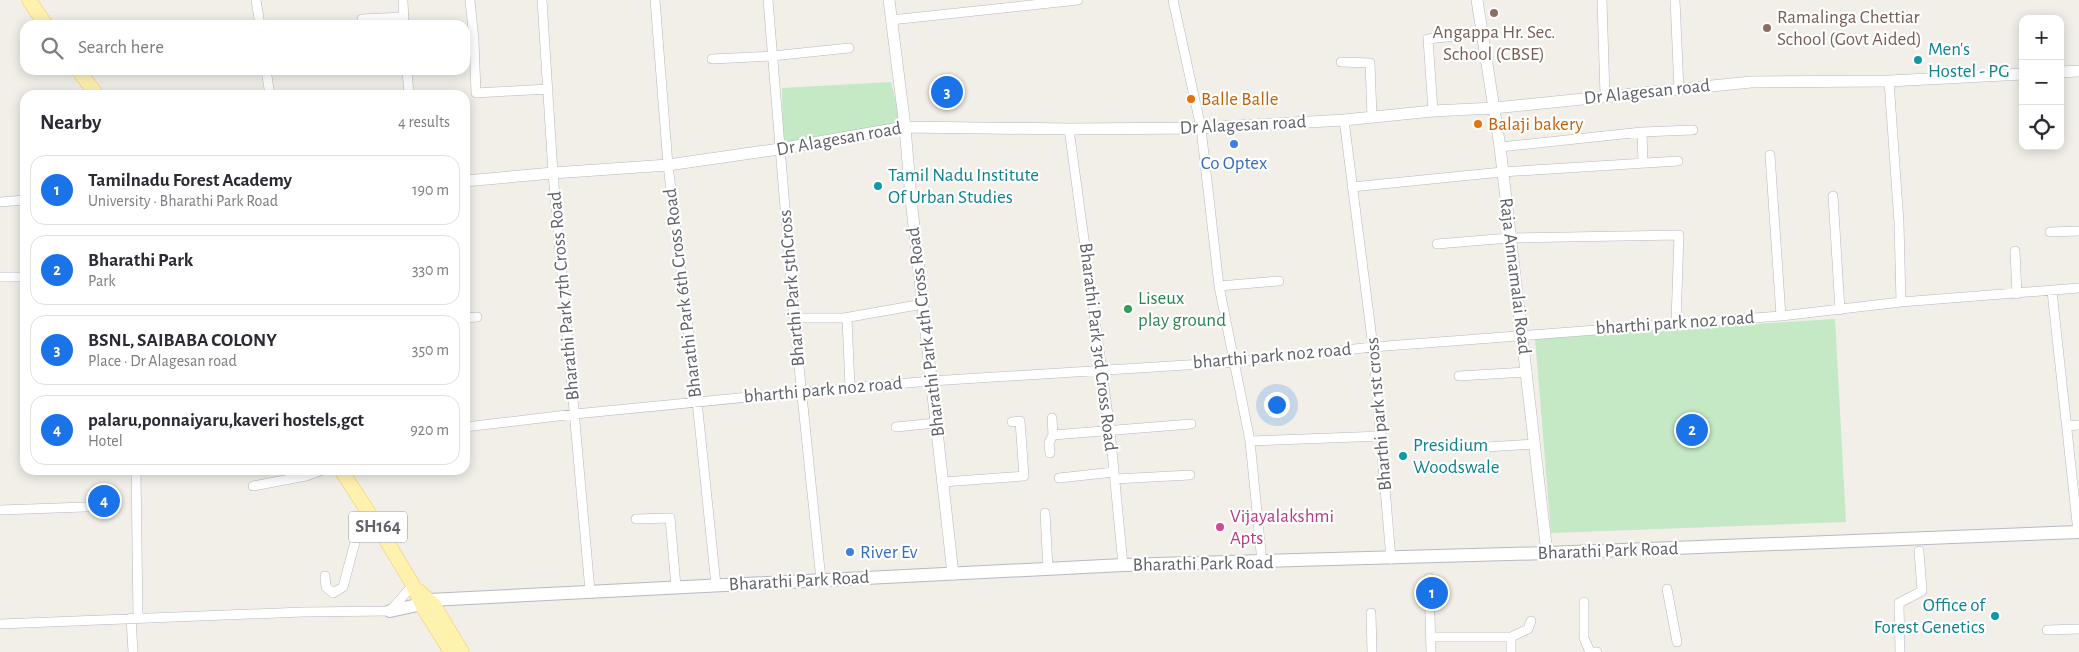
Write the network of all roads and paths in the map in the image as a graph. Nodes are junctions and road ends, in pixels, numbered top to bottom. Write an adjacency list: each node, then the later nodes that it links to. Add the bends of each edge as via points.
1 (29, 0): 16 (main road)
2 (256, 0): 17 (street)
3 (403, 0): 19 (street)
4 (470, 0): 36 (street, via 476,93)
5 (542, 0): 36 (street, Bharathi Park 7th Cross Road)
6 (655, 0): 53 (street, Bharathi Park 6th Cross Road)
7 (768, 0): 23 (street, Bharthi Park 5thCross)
8 (889, 0): 20 (street, Bharathi Park 4th Cross Road)
9 (1078, 0): 14 (street)
10 (1173, 0): 44 (street)
11 (1477, 0): 21 (street, Raja Annamalai Road)
12 (1602, 0): 38 (street)
13 (1675, 0): 37 (street)
14 (1036, 2): 20 (street)
15 (362, 19): 18 (street)
16 (43, 20)
17 (259, 20)
18 (383, 20)
19 (404, 20)
20 (892, 20): 43 (street, Bharathi Park 4th Cross Road)
21 (1483, 33): 39 (street, Raja Annamalai Road); 40 (street, via 1428,39)
22 (849, 48): 23 (street)
23 (772, 56): 24 (street); 49 (street, Bharthi Park 5thCross)
24 (712, 59)
25 (1341, 62): 41 (street, via 1370,64)
26 (2079, 71): 27 (street)
27 (2064, 72)
28 (2019, 74): 32 (street, Dr Alagesan road)
29 (82, 75): 33 (main road)
30 (267, 75): 34 (street)
31 (407, 75): 35 (street)
32 (1889, 81): 37 (street, Dr Alagesan road, via 1751,82); 73 (street)
33 (93, 90)
34 (269, 90)
35 (409, 90)
36 (548, 90): 55 (street, Bharathi Park 7th Cross Road)
37 (1679, 90): 38 (street, Dr Alagesan road)
38 (1605, 96): 39 (street, Dr Alagesan road)
39 (1494, 108): 40 (street, Dr Alagesan road); 48 (street, Raja Annamalai Road)
40 (1433, 110): 41 (street, Dr Alagesan road)
41 (1372, 117): 42 (street, Dr Alagesan road)
42 (1344, 120): 44 (street, Dr Alagesan road); 57 (street, Bharthi park 1st cross)
43 (905, 127): 45 (street, Dr Alagesan road); 49 (street, Dr Alagesan road); 74 (street, Bharathi Park 4th Cross Road)
44 (1201, 128): 45 (street, Dr Alagesan road); 69 (street)
45 (1069, 129): 85 (street, Bharathi Park 3rd Cross Road)
46 (1693, 130): 47 (street)
47 (1642, 132): 48 (street); 52 (street)
48 (1500, 146): 54 (street, Raja Annamalai Road)
49 (779, 149): 53 (street, Dr Alagesan road); 79 (street, Bharthi Park 5thCross)
50 (1770, 155): 76 (street)
51 (1678, 162): 52 (street)
52 (1643, 164): 54 (street)
53 (668, 165): 55 (street, Dr Alagesan road); 91 (street, Bharathi Park 6th Cross Road)
54 (1502, 172): 57 (street); 63 (street, Raja Annamalai Road)
55 (553, 173): 56 (street, Dr Alagesan road); 92 (street, Bharathi Park 7th Cross Road)
56 (470, 181)
57 (1352, 187): 83 (street, Bharthi park 1st cross)
58 (1834, 196): 75 (street)
59 (20, 200): 60 (street)
60 (0, 202)
61 (2079, 231): 62 (street)
62 (2050, 232)
63 (1509, 238): 64 (street); 81 (street, via 1679,234); 82 (street, Raja Annamalai Road)
64 (1437, 244)
65 (2015, 251): 72 (street)
66 (0, 277): 67 (street)
67 (20, 277)
68 (1279, 281): 69 (street)
69 (1219, 286): 84 (street)
70 (2079, 288): 71 (street, bharthi park no2 road)
71 (2052, 291): 72 (street, bharthi park no2 road); 99 (street)
72 (2017, 294): 73 (street, bharthi park no2 road)
73 (1901, 302): 75 (street, bharthi park no2 road)
74 (923, 304): 80 (street); 88 (street, Bharathi Park 4th Cross Road)
75 (1840, 310): 76 (street, bharthi park no2 road)
76 (1780, 316): 81 (street, bharthi park no2 road)
77 (477, 317): 78 (street)
78 (470, 318)
79 (794, 318): 80 (street); 90 (street, Bharthi Park 5thCross)
80 (847, 318): 89 (street)
81 (1676, 322): 82 (street, bharthi park no2 road)
82 (1521, 335): 83 (street, bharthi park no2 road); 86 (street, Raja Annamalai Road)
83 (1373, 347): 84 (street, bharthi park no2 road); 103 (street, Bharthi park 1st cross)
84 (1234, 362): 85 (street, bharthi park no2 road); 104 (street)
85 (1102, 369): 88 (street, bharthi park no2 road); 101 (street, Bharathi Park 3rd Cross Road)
86 (1527, 372): 87 (street); 105 (street, Raja Annamalai Road)
87 (1459, 376)
88 (932, 380): 89 (street, bharthi park no2 road); 95 (street, Bharathi Park 4th Cross Road)
89 (850, 388): 90 (street, bharthi park no2 road)
90 (801, 392): 91 (street, bharthi park no2 road); 131 (street, Bharthi Park 5thCross)
91 (697, 402): 92 (street, bharthi park no2 road); 133 (street, Bharathi Park 6th Cross Road)
92 (575, 414): 98 (street, bharthi park no2 road); 136 (street, Bharathi Park 7th Cross Road)
93 (1052, 418): 102 (street)
94 (1012, 422): 114 (street, via 1020,421 1024,476)
95 (936, 423): 100 (street); 114 (street, Bharathi Park 4th Cross Road)
96 (1191, 424): 101 (street)
97 (2079, 425): 99 (street)
98 (470, 426)
99 (2068, 426): 120 (street)
100 (896, 427)
101 (1110, 430): 102 (street); 112 (street, Bharathi Park 3rd Cross Road)
102 (1053, 435): 107 (street, via 1049,443)
103 (1382, 436): 104 (street); 124 (street, Bharthi park 1st cross)
104 (1250, 441): 125 (street)
105 (1535, 444): 106 (street); 123 (street, Raja Annamalai Road)
106 (1470, 448)
107 (1050, 453)
108 (136, 475): 143 (street)
109 (309, 475): 115 (street)
110 (344, 475): 132 (main road, SH164)
111 (1190, 475): 112 (street)
112 (1115, 476): 113 (street); 126 (street, Bharathi Park 3rd Cross Road)
113 (1058, 478)
114 (943, 482): 128 (street, Bharathi Park 4th Cross Road)
115 (253, 486)
116 (113, 506): 117 (street)
117 (0, 510)
118 (1045, 513): 127 (street)
119 (636, 519): 134 (street, via 670,518)
120 (2079, 532): 123 (main road, Bharathi Park Road)
121 (355, 542): 137 (street, via 343,587)
122 (1919, 551): 158 (street, via 1922,591 1899,603)
123 (1547, 553): 124 (main road, Bharathi Park Road)
124 (1391, 559): 125 (main road, Bharathi Park Road)
125 (1262, 562): 126 (main road, Bharathi Park Road)
126 (1123, 565): 127 (main road, Bharathi Park Road)
127 (1048, 569): 128 (main road, Bharathi Park Road)
128 (953, 574): 131 (main road, Bharathi Park Road)
129 (325, 576): 137 (street, via 326,587)
130 (1429, 578): 148 (street)
131 (821, 580): 133 (main road, Bharathi Park Road)
132 (413, 585): 138 (main road, SH164); 141 (street)
133 (716, 585): 134 (main road, Bharathi Park Road)
134 (676, 587): 136 (main road, Bharathi Park Road)
135 (1667, 589): 150 (street)
136 (590, 591): 138 (main road, Bharathi Park Road)
137 (334, 593): 140 (street)
138 (425, 602): 141 (main road, Bharathi Park Road); 152 (main road, SH164); 153 (main road, SH164, via 434,605)
139 (1584, 602): 157 (street, via 1584,638 1590,652)
140 (333, 611): 141 (street); 143 (street)
141 (390, 611)
142 (1371, 613): 154 (street)
143 (135, 618): 145 (street); 151 (street)
144 (1531, 621): 149 (street, via 1528,629)
145 (0, 624)
146 (2079, 629): 147 (street)
147 (2047, 630)
148 (1431, 637): 149 (street); 155 (street)
149 (1511, 637): 156 (street)
150 (1676, 642)
151 (133, 652)
152 (451, 652)
153 (462, 652)
154 (1372, 652)
155 (1431, 652)
156 (1511, 652)
157 (1597, 652)
158 (1900, 652)

